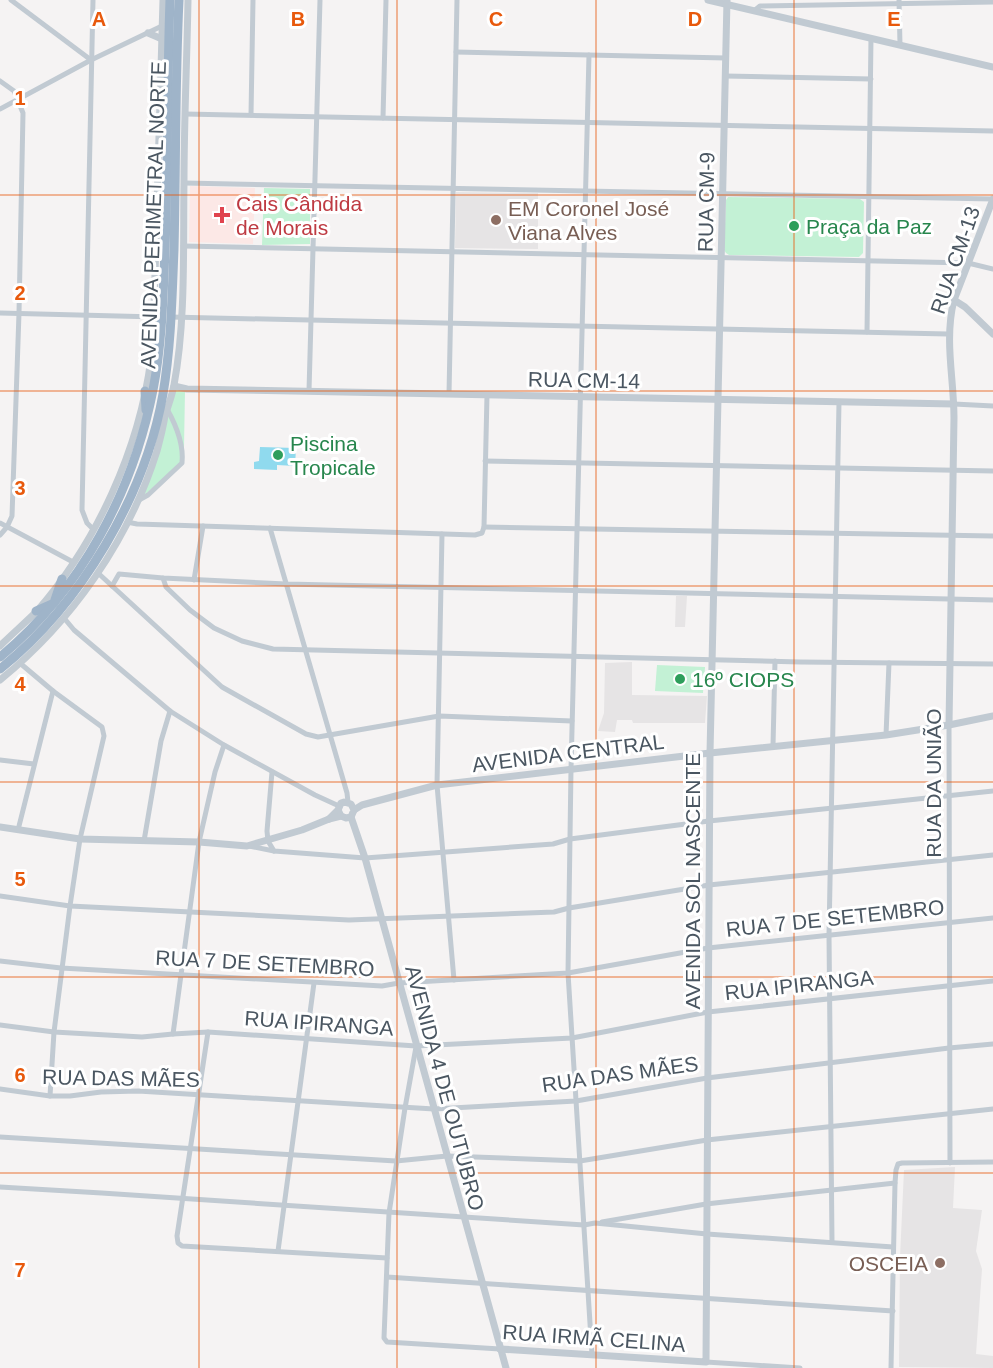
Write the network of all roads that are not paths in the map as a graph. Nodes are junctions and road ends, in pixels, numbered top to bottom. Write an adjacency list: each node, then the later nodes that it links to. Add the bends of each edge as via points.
1 (11, 0): 25 (street)
2 (93, 0): 25 (street)
3 (163, 0): 17 (street)
4 (170, 0): 17 (highway, AVENIDA PERIMETRAL NORTE)
5 (179, 0): 16 (highway, AVENIDA PERIMETRAL NORTE)
6 (188, 0): 16 (street); 32 (street)
7 (253, 0): 33 (street)
8 (320, 0): 34 (street)
9 (386, 0): 35 (street)
10 (457, 0): 22 (street)
11 (708, 0): 12 (street)
12 (727, 2): 15 (street); 24 (street, RUA CM-9)
13 (899, 2): 14 (street); 15 (street, via 760,6); 21 (street)
14 (993, 2)
15 (754, 11): 19 (street)
16 (178, 12): 17 (street); 60 (highway, AVENIDA PERIMETRAL NORTE)
17 (166, 24): 18 (street); 20 (street); 60 (highway, AVENIDA PERIMETRAL NORTE)
18 (148, 33): 20 (street); 25 (street)
19 (872, 38): 21 (street); 28 (street)
20 (162, 39): 60 (street)
21 (900, 45): 26 (street)
22 (456, 52): 23 (street); 36 (street)
23 (589, 55): 24 (street); 37 (street)
24 (726, 58): 27 (street, RUA CM-9)
25 (92, 60): 30 (street); 59 (street)
26 (993, 67)
27 (725, 76): 28 (street); 38 (street, RUA CM-9)
28 (871, 80): 39 (street)
29 (0, 81): 30 (street, via 14,91)
30 (18, 100): 31 (street); 58 (street, via 23,113)
31 (0, 109)
32 (185, 114): 33 (street); 41 (street)
33 (251, 114): 34 (street)
34 (317, 116): 35 (street); 42 (street)
35 (383, 118): 36 (street)
36 (454, 120): 37 (street); 43 (street)
37 (587, 123): 38 (street); 44 (street)
38 (724, 125): 39 (street); 45 (street, RUA CM-9)
39 (870, 129): 40 (street); 46 (street)
40 (993, 131)
41 (184, 183): 42 (street); 48 (street)
42 (315, 186): 43 (street); 49 (street)
43 (453, 189): 44 (street); 50 (street)
44 (586, 191): 45 (street); 51 (street)
45 (722, 194): 46 (street); 52 (street, RUA CM-9)
46 (869, 197): 47 (street); 53 (street)
47 (993, 199): 54 (street, RUA CM-13)
48 (183, 246): 49 (street); 60 (street)
49 (313, 249): 50 (street); 61 (street)
50 (452, 252): 51 (street); 62 (street)
51 (584, 255): 52 (street); 63 (street)
52 (721, 258): 53 (street); 64 (street, RUA CM-9)
53 (868, 261): 54 (street); 65 (street)
54 (968, 264): 55 (street); 56 (street, RUA CM-13)
55 (993, 269)
56 (954, 300): 66 (street, RUA CM-13); 67 (street)
57 (0, 313): 58 (street)
58 (19, 313): 59 (street); 92 (street, via 12,516)
59 (87, 315): 60 (street); 94 (street, via 82,510)
60 (167, 317): 61 (street); 68 (street); 69 (street, via 151,358); 79 (highway, AVENIDA PERIMETRAL NORTE); 131 (highway, AVENIDA PERIMETRAL NORTE, via 163,395 134,490 113,532 74,592)
61 (311, 320): 62 (street); 70 (street)
62 (451, 323): 63 (street); 71 (street)
63 (582, 326): 64 (street); 73 (street)
64 (719, 329): 65 (street); 74 (street, RUA CM-9)
65 (867, 332): 66 (street)
66 (948, 334): 76 (street, RUA CM-13)
67 (993, 334)
68 (174, 386): 70 (street, RUA CM-14); 78 (street)
69 (145, 391): 79 (highway); 81 (street)
70 (309, 391): 71 (street, RUA CM-14)
71 (449, 394): 72 (street, RUA CM-14)
72 (487, 395): 73 (street, RUA CM-14); 82 (street)
73 (580, 397): 74 (street, RUA CM-14); 83 (street)
74 (717, 399): 75 (street, RUA CM-14); 84 (street, AVENIDA SOL NASCENTE)
75 (839, 402): 76 (street, RUA CM-14); 85 (street)
76 (954, 404): 77 (street, RUA CM-14); 86 (street, RUA DA UNIÃO)
77 (993, 406)
78 (167, 409): 88 (street, via 157,451); 88 (street, via 178,431 182,463)
79 (146, 420): 80 (highway, AVENIDA PERIMETRAL NORTE)
80 (142, 436): 81 (highway); 116 (highway, AVENIDA PERIMETRAL NORTE, via 102,532)
81 (129, 452): 94 (street)
82 (485, 462): 83 (street); 96 (street)
83 (579, 463): 84 (street); 95 (street)
84 (716, 466): 85 (street); 97 (street, AVENIDA SOL NASCENTE)
85 (837, 468): 86 (street); 98 (street)
86 (954, 470): 87 (street); 101 (street, RUA DA UNIÃO)
87 (993, 471)
88 (137, 501): 89 (street)
89 (128, 522): 91 (street); 104 (street)
90 (0, 523): 92 (street)
91 (202, 526): 93 (street); 107 (street)
92 (7, 527): 100 (street); 103 (street)
93 (270, 528): 99 (street); 108 (street)
94 (93, 529): 103 (street)
95 (577, 529): 96 (street); 97 (street); 111 (street)
96 (483, 530): 99 (street, via 475,535)
97 (715, 531): 98 (street); 112 (street, AVENIDA SOL NASCENTE)
98 (836, 533): 101 (street); 113 (street)
99 (442, 534): 110 (street)
100 (0, 535)
101 (952, 536): 102 (street); 114 (street, RUA DA UNIÃO)
102 (993, 536)
103 (73, 562): 106 (street)
104 (98, 573): 109 (street); 118 (street)
105 (163, 578): 107 (street); 109 (street, via 119,574); 120 (street, via 166,587 214,628 273,649)
106 (62, 579): 116 (highway); 117 (street)
107 (194, 580): 108 (street)
108 (286, 584): 110 (street); 120 (street)
109 (112, 586): 139 (street, via 222,687 306,734)
110 (441, 588): 111 (street); 121 (street)
111 (575, 591): 112 (street); 122 (street)
112 (714, 593): 113 (street); 124 (street, AVENIDA SOL NASCENTE)
113 (835, 596): 114 (street); 126 (street)
114 (951, 599): 115 (street); 129 (street, RUA DA UNIÃO)
115 (993, 600)
116 (54, 603): 117 (highway); 123 (highway, AVENIDA PERIMETRAL NORTE)
117 (36, 611): 119 (street)
118 (64, 618): 128 (street); 134 (street)
119 (0, 646)
120 (306, 650): 121 (street); 139 (street)
121 (440, 653): 122 (street); 135 (street)
122 (574, 656): 124 (street); 137 (street)
123 (0, 657)
124 (712, 660): 125 (street); 144 (street, AVENIDA SOL NASCENTE)
125 (775, 661): 126 (street); 143 (street)
126 (834, 662): 127 (street); 141 (street)
127 (889, 663): 129 (street); 140 (street)
128 (21, 664): 132 (street); 133 (street)
129 (950, 664): 130 (street); 138 (street, RUA DA UNIÃO)
130 (993, 664)
131 (0, 669)
132 (0, 680)
133 (53, 691): 146 (street); 158 (street, via 102,727 104,736)
134 (170, 711): 142 (street); 160 (street)
135 (439, 716): 137 (street); 139 (street); 149 (street)
136 (993, 716): 138 (street, AVENIDA CENTRAL)
137 (572, 721): 147 (street)
138 (949, 725): 140 (street, AVENIDA CENTRAL); 151 (street, RUA DA UNIÃO)
139 (330, 735): 152 (street)
140 (886, 735): 141 (street, AVENIDA CENTRAL)
141 (832, 740): 143 (street, AVENIDA CENTRAL); 153 (street)
142 (224, 745): 148 (street); 162 (street)
143 (773, 746): 144 (street, AVENIDA CENTRAL)
144 (710, 753): 147 (street, AVENIDA CENTRAL); 155 (street, AVENIDA SOL NASCENTE)
145 (0, 760): 146 (street)
146 (34, 764): 157 (street)
147 (571, 769): 149 (street, AVENIDA CENTRAL); 159 (street)
148 (272, 772): 154 (street); 161 (street)
149 (437, 785): 152 (street, AVENIDA CENTRAL); 165 (street)
150 (993, 791): 151 (street)
151 (949, 795): 153 (street); 168 (street, RUA DA UNIÃO)
152 (351, 808): 154 (street, AVENIDA CENTRAL, via 344,802); 154 (street, via 346,818); 167 (street, AVENIDA 4 DE OUTUBRO)
153 (831, 808): 155 (street); 169 (street)
154 (339, 811): 161 (street, via 329,819)
155 (709, 821): 159 (street); 170 (street, AVENIDA SOL NASCENTE)
156 (0, 827): 157 (street)
157 (18, 830): 158 (street)
158 (80, 839): 160 (street); 172 (street)
159 (570, 839): 165 (street, via 553,844); 173 (street)
160 (144, 841): 162 (street)
161 (268, 841): 163 (street); 164 (street)
162 (199, 842): 163 (street); 174 (street)
163 (248, 846): 164 (street)
164 (274, 851): 167 (street)
165 (443, 851): 167 (street); 175 (street)
166 (993, 855): 168 (street)
167 (365, 858): 177 (street, AVENIDA 4 DE OUTUBRO)
168 (949, 860): 169 (street); 178 (street, RUA DA UNIÃO)
169 (830, 872): 170 (street); 179 (street)
170 (709, 885): 173 (street); 180 (street, AVENIDA SOL NASCENTE)
171 (0, 896): 172 (street)
172 (70, 906): 174 (street); 182 (street)
173 (569, 908): 175 (street, via 554,912); 183 (street)
174 (189, 912): 177 (street); 184 (street)
175 (449, 915): 177 (street); 185 (street)
176 (993, 918): 178 (street, RUA 7 DE SETEMBRO)
177 (382, 920): 188 (street, AVENIDA 4 DE OUTUBRO)
178 (949, 922): 179 (street, RUA 7 DE SETEMBRO); 189 (street, RUA DA UNIÃO)
179 (829, 935): 180 (street, RUA 7 DE SETEMBRO); 190 (street)
180 (708, 948): 183 (street, RUA 7 DE SETEMBRO); 191 (street, AVENIDA SOL NASCENTE)
181 (0, 961): 182 (street, RUA 7 DE SETEMBRO)
182 (62, 968): 184 (street, RUA 7 DE SETEMBRO); 193 (street)
183 (568, 973): 185 (street, RUA 7 DE SETEMBRO); 197 (street)
184 (181, 975): 187 (street, RUA 7 DE SETEMBRO); 195 (street)
185 (454, 980): 188 (street, RUA 7 DE SETEMBRO)
186 (993, 981): 189 (street, RUA IPIRANGA)
187 (314, 982): 188 (street, RUA 7 DE SETEMBRO); 196 (street)
188 (399, 984): 199 (street, AVENIDA 4 DE OUTUBRO)
189 (949, 986): 190 (street, RUA IPIRANGA); 200 (street, RUA DA UNIÃO)
190 (830, 999): 191 (street, RUA IPIRANGA); 201 (street)
191 (708, 1012): 197 (street, RUA IPIRANGA); 202 (street, AVENIDA SOL NASCENTE)
192 (0, 1025): 193 (street, RUA IPIRANGA)
193 (54, 1032): 195 (street, RUA IPIRANGA, via 142,1037); 205 (street)
194 (208, 1032): 195 (street, RUA IPIRANGA); 196 (street, RUA IPIRANGA); 204 (street)
195 (173, 1034)
196 (307, 1038): 199 (street, RUA IPIRANGA); 206 (street)
197 (572, 1038): 199 (street, RUA IPIRANGA); 207 (street)
198 (993, 1044): 200 (street, RUA DAS MÃES)
199 (416, 1046): 208 (street); 209 (street, AVENIDA 4 DE OUTUBRO)
200 (949, 1048): 201 (street, RUA DAS MÃES); 211 (street, RUA DA UNIÃO)
201 (830, 1063): 202 (street, RUA DAS MÃES); 212 (street)
202 (707, 1078): 207 (street, RUA DAS MÃES); 214 (street, AVENIDA SOL NASCENTE)
203 (0, 1089): 205 (street, RUA DAS MÃES)
204 (199, 1094): 205 (street, RUA DAS MÃES, via 138,1090); 206 (street, RUA DAS MÃES); 215 (street)
205 (50, 1096)
206 (298, 1101): 208 (street, RUA DAS MÃES); 216 (street)
207 (576, 1101): 209 (street, RUA DAS MÃES); 219 (street)
208 (405, 1108): 209 (street, RUA DAS MÃES); 218 (street)
209 (434, 1109): 217 (street, AVENIDA 4 DE OUTUBRO)
210 (993, 1109): 211 (street)
211 (950, 1114): 212 (street); 221 (street, RUA DA UNIÃO)
212 (831, 1127): 214 (street); 224 (street)
213 (0, 1137): 215 (street)
214 (707, 1140): 219 (street); 226 (street, AVENIDA SOL NASCENTE)
215 (191, 1148): 216 (street); 225 (street)
216 (291, 1155): 218 (street); 227 (street)
217 (447, 1156): 218 (street); 219 (street); 229 (street, AVENIDA 4 DE OUTUBRO)
218 (396, 1161): 228 (street)
219 (580, 1161): 232 (street)
220 (993, 1162): 221 (street)
221 (950, 1163): 222 (street, via 898,1164)
222 (895, 1183): 224 (street); 236 (street)
223 (0, 1187): 225 (street)
224 (831, 1190): 226 (street); 235 (street)
225 (183, 1198): 227 (street); 237 (street, via 177,1236 182,1246)
226 (706, 1204): 230 (street); 234 (street, AVENIDA SOL NASCENTE)
227 (284, 1205): 228 (street); 237 (street)
228 (389, 1213): 229 (street); 238 (street)
229 (464, 1218): 232 (street); 240 (street, AVENIDA 4 DE OUTUBRO)
230 (625, 1218): 231 (street); 233 (street)
231 (595, 1224): 232 (street); 233 (street)
232 (584, 1225): 241 (street)
233 (627, 1226): 234 (street)
234 (707, 1234): 235 (street); 242 (street, AVENIDA SOL NASCENTE)
235 (832, 1242): 236 (street)
236 (893, 1246): 243 (street)
237 (278, 1251): 238 (street)
238 (387, 1258): 239 (street)
239 (387, 1277): 240 (street); 244 (street, RUA IRMÃ CELINA, via 387,1342)
240 (482, 1284): 241 (street); 244 (street, AVENIDA 4 DE OUTUBRO)
241 (588, 1291): 242 (street); 245 (street)
242 (706, 1298): 243 (street); 246 (street, AVENIDA SOL NASCENTE)
243 (893, 1311): 249 (street)
244 (500, 1349): 245 (street, RUA IRMÃ CELINA); 247 (street, AVENIDA 4 DE OUTUBRO)
245 (592, 1355): 246 (street, RUA IRMÃ CELINA)
246 (706, 1362): 248 (street, RUA IRMÃ CELINA)
247 (506, 1368)
248 (800, 1368)
249 (891, 1368)

